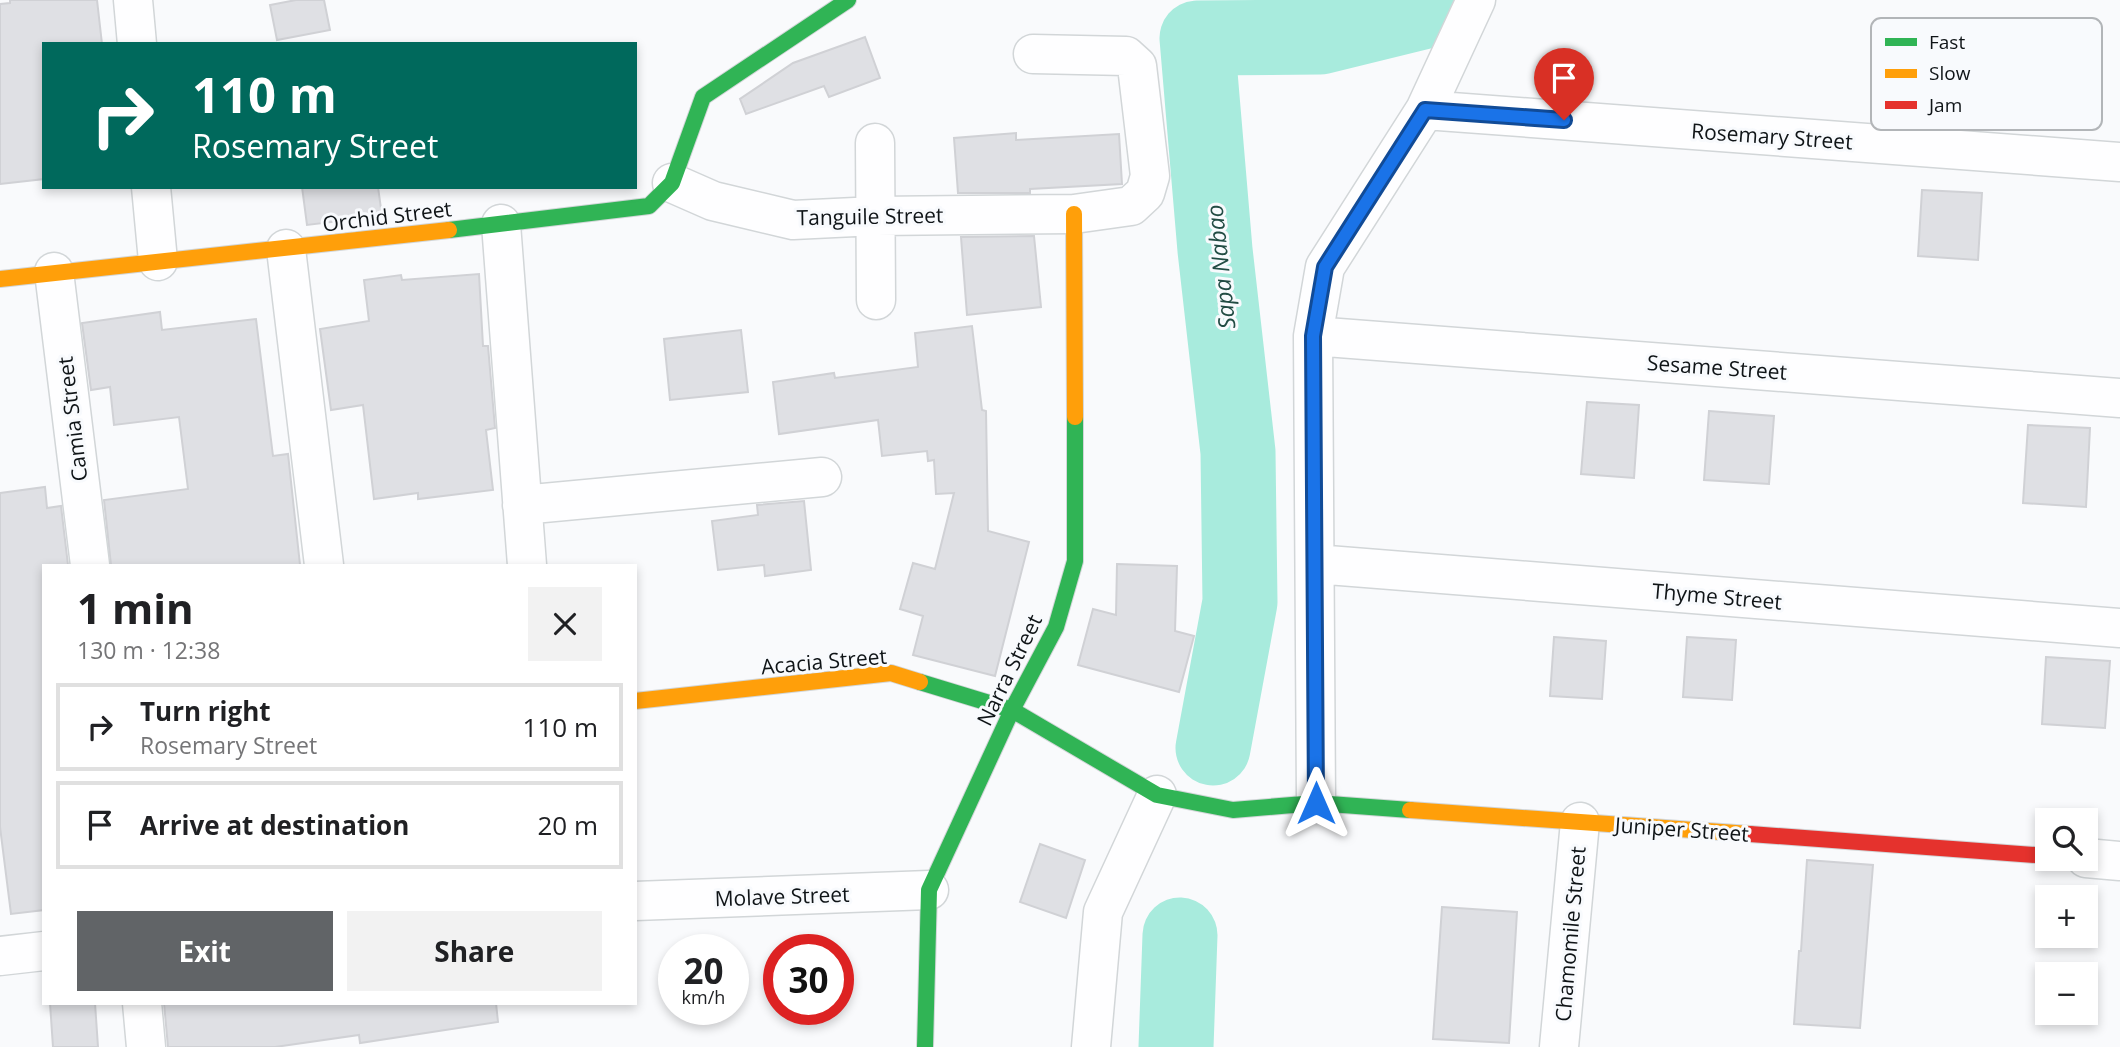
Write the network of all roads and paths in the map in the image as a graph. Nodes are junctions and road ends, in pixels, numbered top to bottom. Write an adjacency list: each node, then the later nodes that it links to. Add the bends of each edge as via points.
1 (133, 0): 4 (street)
2 (848, 0): 9 (street, Orchid Street, via 703,97)
3 (1476, 0): 6 (street)
4 (137, 42)
5 (1032, 54): 11 (street, Tanguile Street, via 1126,57 1136,66 1150,176 1145,193 1131,206)
6 (1425, 110): 8 (street, Rosemary Street); 19 (street, via 1325,267)
7 (876, 143): 12 (street)
8 (2120, 162)
9 (672, 183): 12 (street, Tanguile Street, via 713,201 793,219); 13 (street, Orchid Street, via 649,206)
10 (151, 189): 15 (street)
11 (1074, 214): 12 (street, Tanguile Street); 29 (street, Narra Street, via 1075,561 1056,627)
12 (876, 216): 18 (street)
13 (501, 224): 14 (street, Orchid Street); 22 (street)
14 (286, 249): 15 (street, Orchid Street); 24 (street)
15 (158, 261): 16 (street, Orchid Street)
16 (54, 272): 17 (street, Orchid Street); 23 (street, Camia Street)
17 (0, 279)
18 (876, 300)
19 (1313, 336): 20 (street, Sesame Street); 26 (street)
20 (2120, 398)
21 (822, 477): 22 (street)
22 (522, 505): 25 (street)
23 (90, 564)
24 (324, 564)
25 (527, 564)
26 (1315, 564): 27 (street, Thyme Street); 31 (street)
27 (2120, 628)
28 (637, 701): 29 (street, Acacia Street, via 891,673)
29 (1012, 710): 30 (street, Acacia Street); 36 (street, Narra Street)
30 (1157, 795): 31 (street, Acacia Street, via 1233,810); 43 (street, via 1103,912)
31 (1316, 803): 32 (street, Juniper Street)
32 (1580, 822): 33 (street, Juniper Street); 44 (street, Chamomile Street)
33 (2035, 855)
34 (2098, 859): 35 (street)
35 (2120, 861)
36 (929, 890): 37 (street, Molave Street); 42 (street, Narra Street)
37 (637, 901)
38 (42, 950): 39 (street)
39 (0, 956)
40 (142, 1005): 41 (street)
41 (146, 1047)
42 (925, 1047)
43 (1091, 1047)
44 (1559, 1047)

